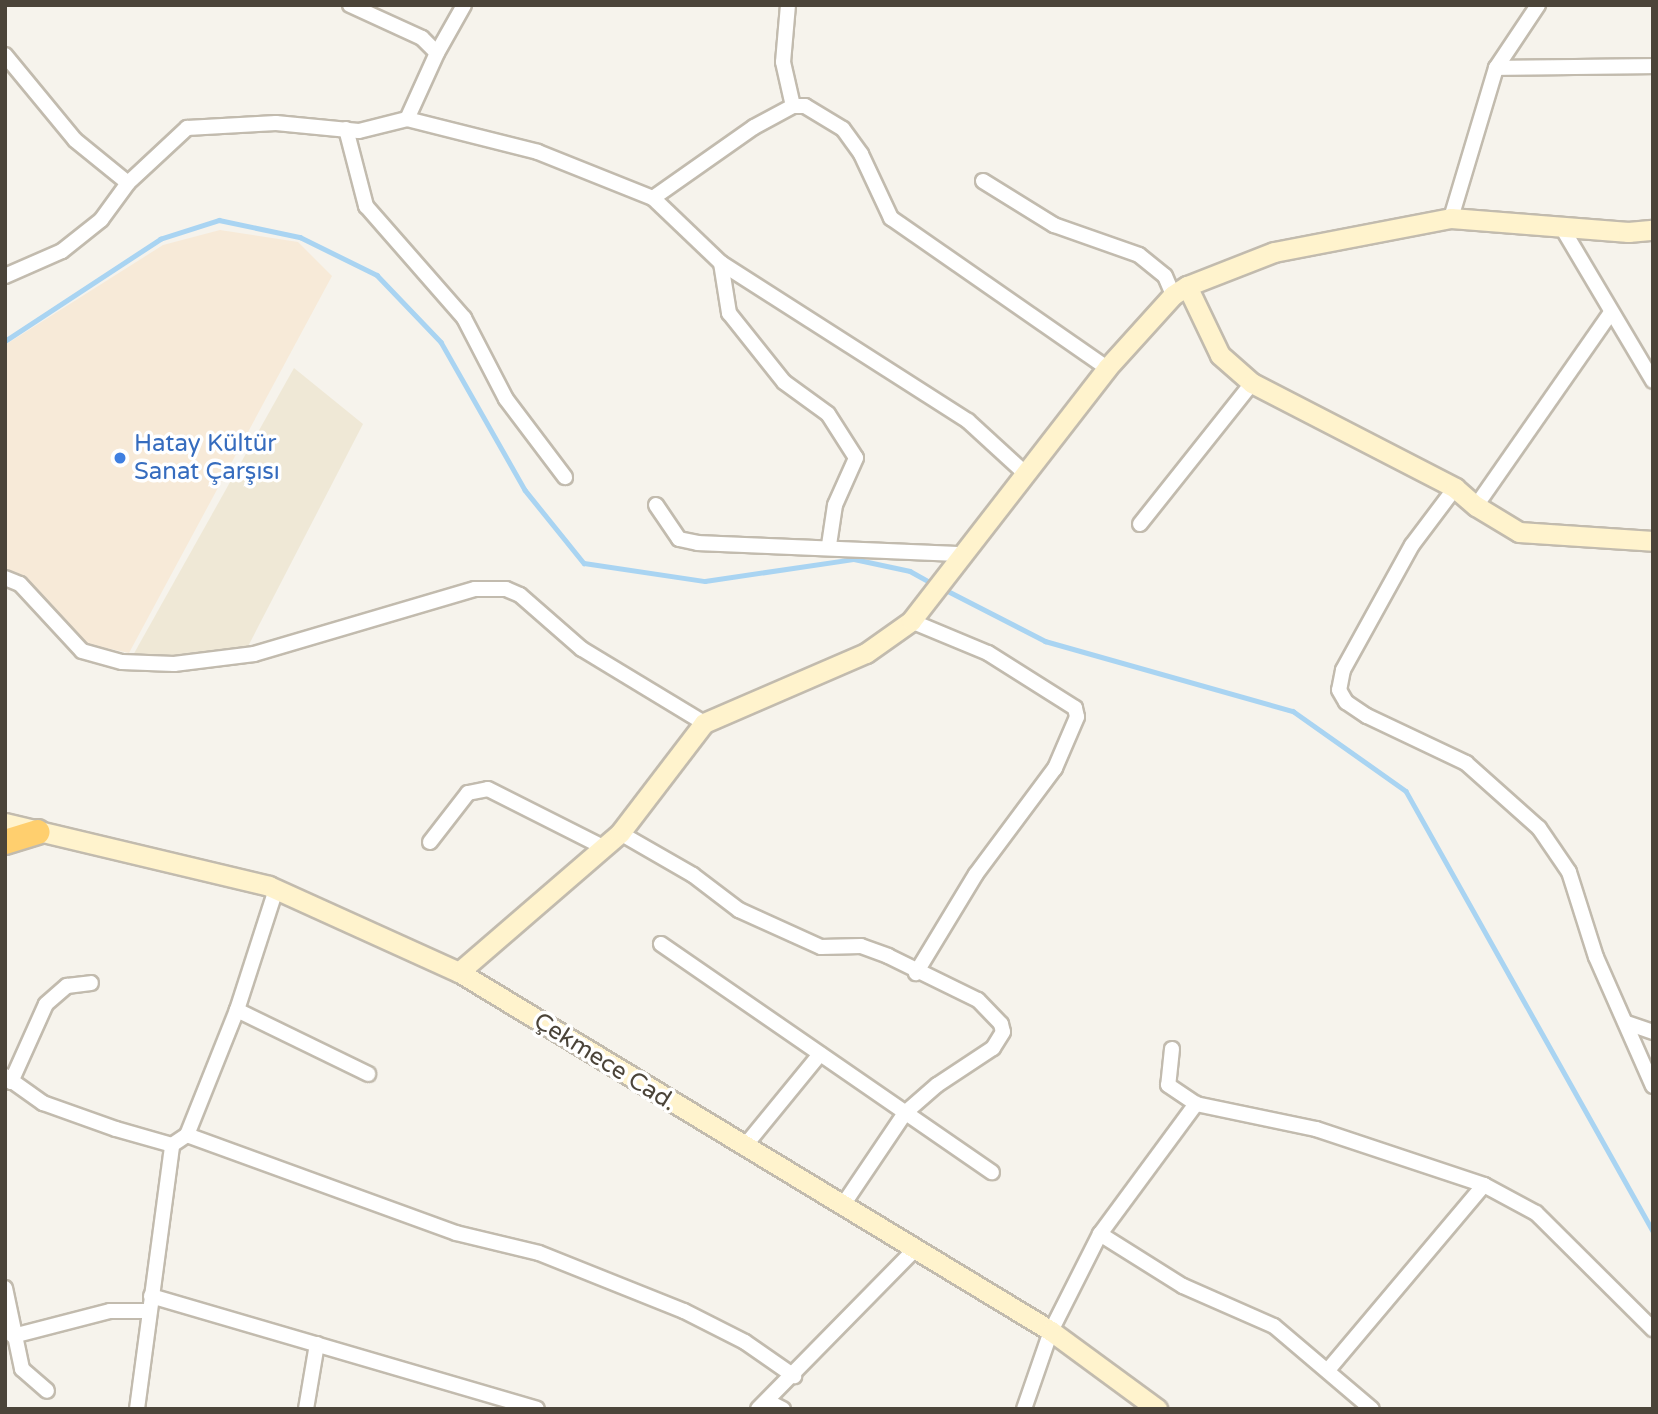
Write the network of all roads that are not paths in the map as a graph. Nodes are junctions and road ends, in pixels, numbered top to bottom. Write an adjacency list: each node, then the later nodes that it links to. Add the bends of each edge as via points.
1 (350, 5): 5 (street, via 422,38)
2 (464, 5): 5 (street)
3 (788, 5): 9 (street, via 783,62)
4 (1538, 5): 8 (street)
5 (438, 53): 10 (street)
6 (5, 55): 13 (street, via 75,141)
7 (1653, 66): 8 (street)
8 (1496, 68): 15 (street)
9 (793, 107): 14 (street, via 754,127); 22 (street, via 805,106 843,129 861,154 891,218)
10 (407, 119): 11 (street, via 387,127); 14 (street, via 538,152)
11 (346, 129): 13 (street, via 276,123 187,128); 26 (street, via 366,206 464,318 506,399)
12 (983, 181): 20 (street, via 1054,225 1139,255)
13 (128, 183): 19 (street, via 101,220 62,251)
14 (653, 198): 18 (street)
15 (1451, 218): 16 (street); 20 (street, via 1274,252)
16 (1561, 226): 17 (street); 21 (street)
17 (1653, 230)
18 (721, 263): 25 (street, via 968,421); 32 (street, via 729,313 785,382 815,401 835,422 856,457 835,505)
19 (5, 276)
20 (1180, 291): 22 (street); 24 (street, via 1220,355)
21 (1610, 314): 23 (street); 29 (street)
22 (1107, 368): 25 (street)
23 (1653, 380)
24 (1252, 383): 27 (street); 30 (street)
25 (1027, 475): 33 (street)
26 (565, 477)
27 (1455, 488): 29 (street); 49 (street, via 1412,545 1343,670 1339,690 1346,702 1367,716 1466,762 1539,828 1569,872 1596,957)
28 (656, 505): 32 (street, via 679,540 828,550)
29 (1476, 506): 31 (street, via 1519,531)
30 (1140, 524)
31 (1653, 541)
32 (829, 545): 33 (street, via 918,555)
33 (964, 554): 35 (street)
34 (5, 578): 36 (street, via 20,584 82,651 122,662 174,664 254,654 475,589 506,589 520,595 582,649)
35 (911, 621): 36 (street, via 866,653); 46 (street, via 988,653 1075,708 1077,717 1055,768 976,874)
36 (704, 723): 39 (street)
37 (5, 823): 38 (street, Çekmece Cad.)
38 (37, 832): 40 (highway); 43 (street, Çekmece Cad.)
39 (620, 832): 42 (street); 46 (street, via 693,875 739,910 821,947 861,946)
40 (5, 842)
41 (430, 842): 42 (street, via 468,793 488,789)
42 (604, 848): 45 (street)
43 (276, 889): 45 (street, Çekmece Cad.); 48 (street)
44 (661, 944): 52 (street)
45 (459, 972): 60 (street, Çekmece Cad.)
46 (916, 973): 57 (street, via 978,1000 995,1015 1003,1032 976,1062 937,1085)
47 (91, 983): 54 (street, via 67,986 46,1004)
48 (237, 1010): 53 (street); 58 (street)
49 (1628, 1023): 50 (street); 55 (street)
50 (1653, 1032)
51 (1172, 1048): 56 (street, via 1168,1085)
52 (820, 1054): 57 (street); 60 (street)
53 (368, 1074)
54 (8, 1079): 59 (street, via 43,1103)
55 (1653, 1086)
56 (1196, 1104): 62 (street, via 1317,1129); 64 (street)
57 (905, 1113): 61 (street); 63 (street)
58 (187, 1135): 59 (street); 74 (street, via 456,1233 539,1253 617,1283 745,1342)
59 (172, 1145): 67 (street)
60 (744, 1147): 63 (street, Çekmece Cad.)
61 (992, 1172)
62 (1483, 1185): 69 (street, via 1536,1213); 73 (street)
63 (843, 1205): 65 (street, Çekmece Cad.)
64 (1100, 1234): 70 (street); 73 (street, via 1183,1286 1274,1326)
65 (915, 1249): 70 (street, Çekmece Cad.); 74 (street)
66 (5, 1288): 71 (street)
67 (151, 1296): 68 (street); 72 (street)
68 (149, 1311): 71 (street, via 110,1311); 77 (street)
69 (1653, 1329)
70 (1051, 1331): 81 (street); 82 (street, Çekmece Cad.)
71 (13, 1336): 75 (street, via 22,1369)
72 (317, 1344): 78 (street); 79 (street)
73 (1328, 1370): 83 (street)
74 (793, 1376): 76 (street)
75 (47, 1391)
76 (763, 1405): 80 (street)
77 (137, 1409)
78 (306, 1409)
79 (537, 1409)
80 (783, 1409)
81 (1024, 1409)
82 (1157, 1409)
83 (1372, 1409)

